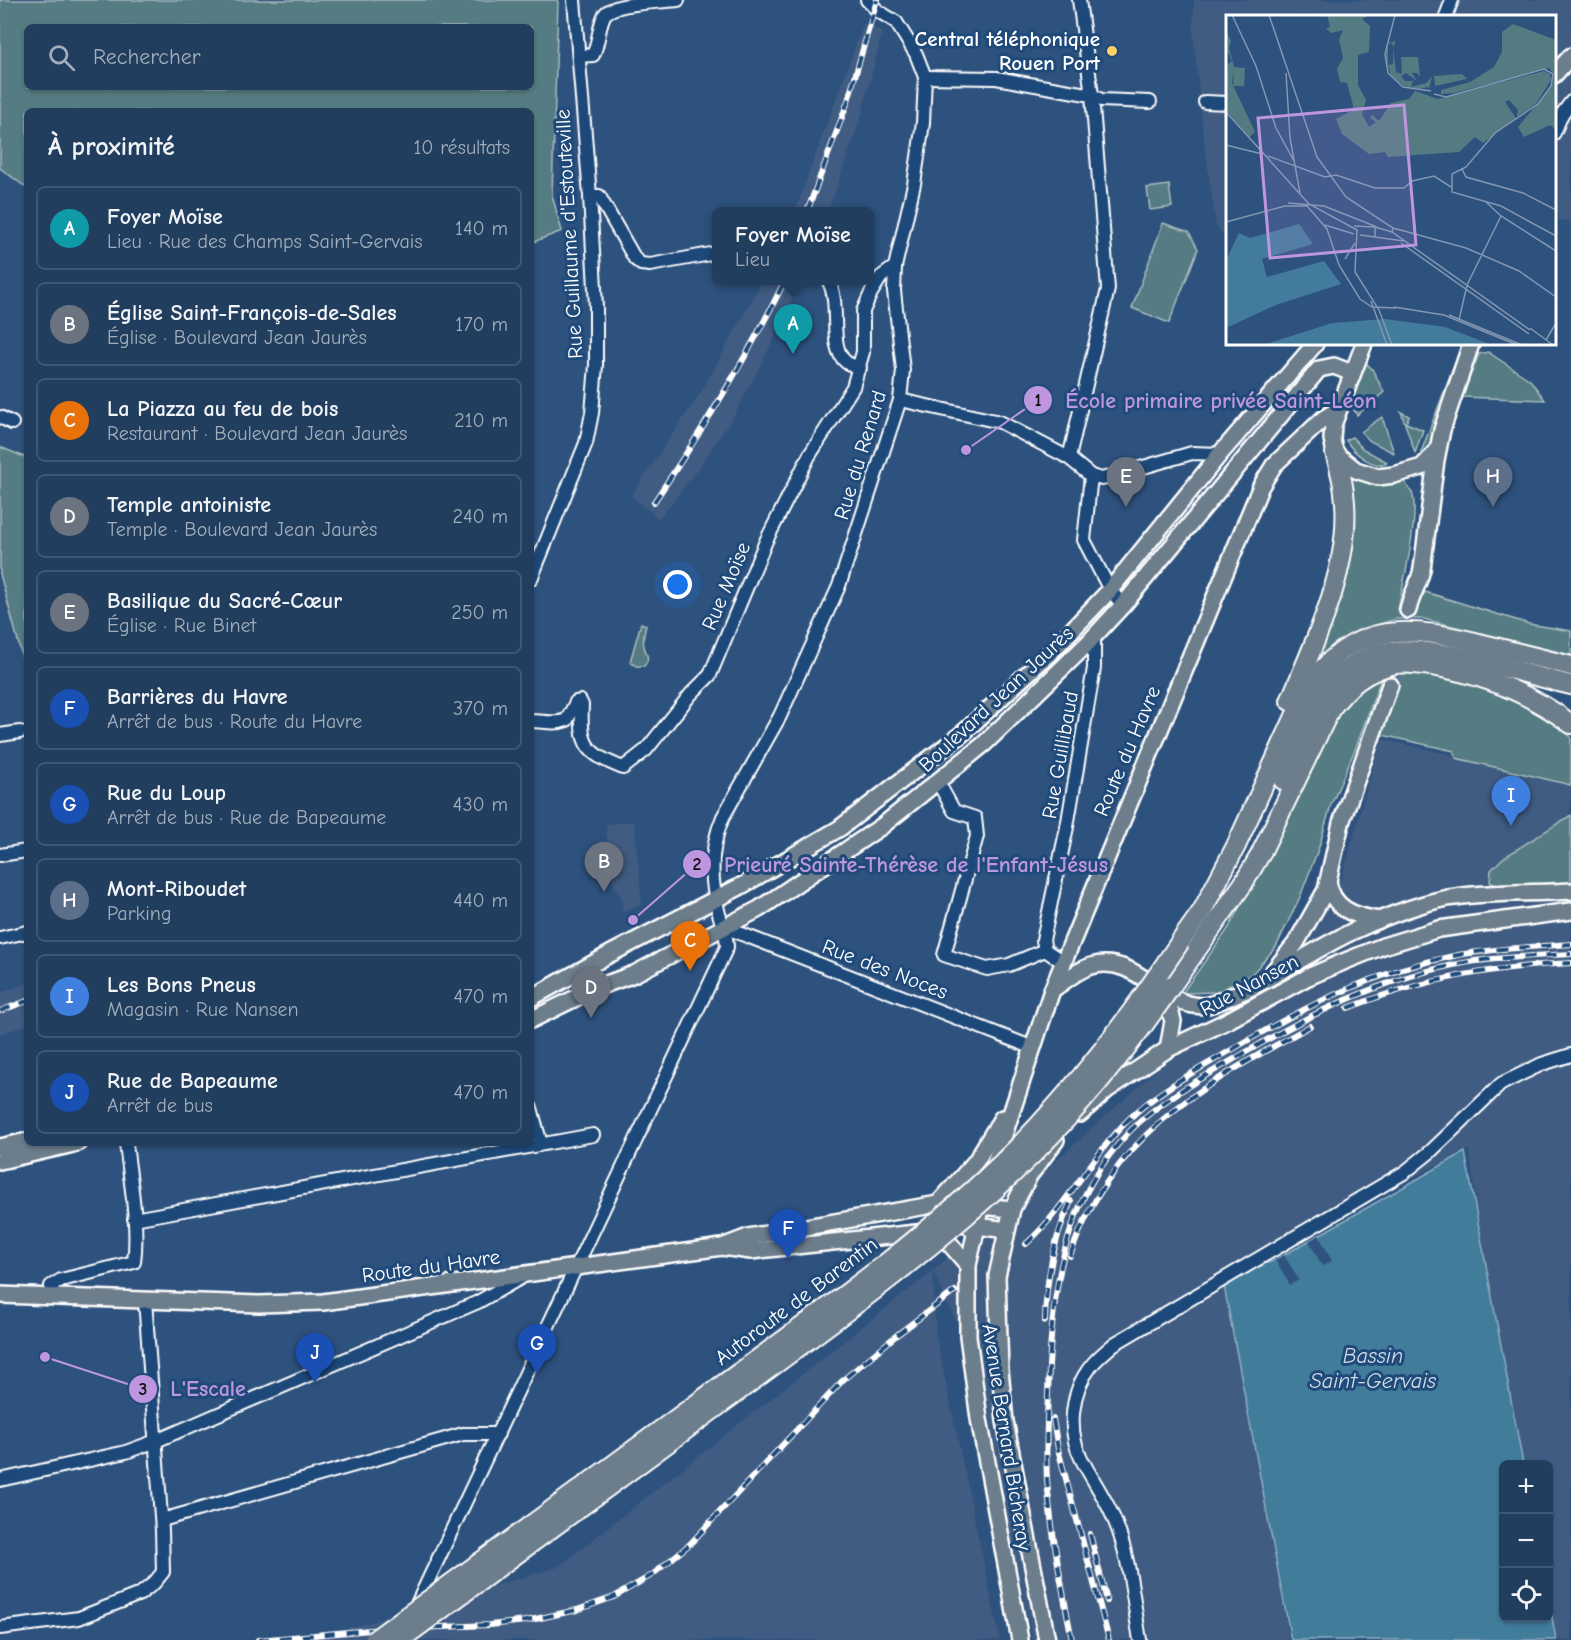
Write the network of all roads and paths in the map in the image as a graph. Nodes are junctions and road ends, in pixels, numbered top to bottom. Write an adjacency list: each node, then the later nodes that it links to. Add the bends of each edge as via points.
1 (574, 0): 7 (street, Rue Guillaume d'Estouteville)
2 (678, 0): 7 (street, via 615,7 606,13 593,55)
3 (867, 0): 10 (street, Rue du Renard, via 896,22)
4 (1078, 0): 11 (street)
5 (1452, 0): 6 (street)
6 (1446, 15)
7 (579, 56): 17 (street, Rue Guillaume d'Estouteville)
8 (1571, 56): 9 (main road)
9 (1556, 73)
10 (925, 77): 11 (street, via 996,78); 19 (street, Rue du Renard, via 914,184)
11 (1092, 95): 12 (street, via 1101,100); 33 (street, via 1108,289)
12 (1150, 102)
13 (1205, 102): 15 (street)
14 (1571, 102): 16 (street)
15 (1226, 103)
16 (1556, 128)
17 (590, 196): 18 (street, via 599,196 641,264); 35 (street, Rue Guillaume d'Estouteville, via 596,308 592,413 576,471)
18 (712, 254)
19 (896, 267): 24 (street, Rue Moïse, via 880,277 863,311); 26 (street, Rue du Renard, via 894,291 903,370)
20 (830, 285): 24 (street, via 836,305 837,349 846,362)
21 (1314, 345): 32 (main road, Boulevard Jean Jaurès)
22 (1364, 345): 25 (main road)
23 (1471, 345): 30 (main road)
24 (860, 368): 43 (street, Rue Moïse, via 766,541 710,675 646,750 623,768 594,754 582,734 579,701 567,720 556,725)
25 (1352, 373): 27 (main road); 37 (main road, Boulevard Jean Jaurès, via 1334,366 1319,369)
26 (900, 400): 33 (street, via 1000,422); 53 (street, Rue du Renard, via 839,585 780,716 718,829 712,866)
27 (1337, 410): 31 (main road, via 1332,431); 59 (main road, Route du Havre, via 1267,474)
28 (0, 417): 29 (street)
29 (12, 423)
30 (1438, 451): 31 (main road, via 1422,467 1378,477 1356,470); 38 (main road, via 1422,569)
31 (1335, 453): 57 (highway, via 1344,487 1346,520 1332,592 1234,837 1196,908)
32 (1220, 454): 34 (street, via 1192,453 1102,479); 36 (main road, Boulevard Jean Jaurès)
33 (1069, 458): 34 (street)
34 (1091, 476): 36 (street, via 1084,540)
35 (534, 572)
36 (1110, 590): 37 (street); 53 (main road, Boulevard Jean Jaurès, via 1052,651 963,733 840,828)
37 (1123, 605): 39 (main road, Boulevard Jean Jaurès)
38 (1408, 610)
39 (1094, 637): 47 (main road, Boulevard Jean Jaurès, via 984,744); 58 (street, Rue Guillibaud, via 1094,668 1068,827 1043,940)
40 (1571, 666): 57 (highway, via 1410,630 1382,634 1345,650 1317,674 1306,693)
41 (1571, 685): 57 (highway, via 1426,652 1378,653 1359,662 1324,694 1231,889)
42 (1390, 686): 50 (main road, via 1341,823)
43 (534, 721)
44 (1571, 724): 57 (highway, via 1517,691 1452,670 1398,664 1358,679 1330,710 1243,884)
45 (20, 732): 46 (street)
46 (0, 735)
47 (938, 782): 53 (main road, Boulevard Jean Jaurès, via 882,826 759,909); 58 (street, via 954,812 975,818 977,836 944,955 987,969 1009,965)
48 (24, 851): 49 (street)
49 (0, 855)
50 (1328, 880): 54 (main road, via 1332,895 1344,908 1359,917); 60 (main road, via 1296,943)
51 (1571, 891): 54 (main road, Rue Nansen, via 1450,898)
52 (1571, 911): 65 (main road, Rue Nansen, via 1413,936 1308,977)
53 (719, 914): 63 (main road, Boulevard Jean Jaurès, via 610,954); 64 (main road, Boulevard Jean Jaurès, via 634,974); 66 (street, Rue des Noces); 89 (street, Rue du Renard, via 728,947)
54 (1379, 920): 60 (main road, Rue Nansen)
55 (24, 933): 56 (street)
56 (0, 938)
57 (1188, 940): 61 (highway, Autoroute de Barentin); 99 (highway, Autoroute de Barentin, bridge, via 1080,1080 1014,1151 956,1204 803,1325)
58 (1045, 950): 59 (street)
59 (1063, 962): 62 (main road, Route du Havre)
60 (1264, 981): 61 (main road, Rue Nansen, via 1205,1005 1188,1004); 65 (main road)
61 (1169, 989): 62 (main road, Rue Nansen, via 1132,970 1100,964 1088,967); 67 (main road, via 1173,1021); 100 (highway, Autoroute de Barentin, bridge, via 1131,1044 1066,1118 969,1213 807,1341)
62 (1052, 990): 66 (main road, Route du Havre)
63 (534, 996)
64 (534, 1019)
65 (1227, 1021): 67 (main road, Rue Nansen)
66 (1031, 1047): 69 (main road, Route du Havre)
67 (1168, 1050): 82 (main road, Rue Nansen, via 1107,1090 1077,1117 1050,1146)
68 (1571, 1055): 103 (street, via 1501,1084 1405,1172 1114,1344 1090,1367 1077,1390 1073,1434 1114,1518)
69 (1015, 1096): 80 (main road, via 976,1161); 81 (main road, Route du Havre)
70 (534, 1119): 73 (street)
71 (593, 1135): 73 (street)
72 (24, 1142): 78 (main road)
73 (541, 1144): 74 (street)
74 (534, 1145)
75 (65, 1146): 79 (main road)
76 (126, 1146): 83 (street)
77 (530, 1146): 83 (street)
78 (0, 1147)
79 (0, 1161)
80 (938, 1204): 81 (main road, Route du Havre); 87 (main road, Route du Havre, via 748,1237)
81 (981, 1205): 82 (main road, Route du Havre); 84 (main road, Avenue Bernard Bicheray)
82 (1012, 1209): 86 (main road, Avenue Bernard Bicheray)
83 (134, 1219): 92 (street, via 134,1262 61,1280 51,1286)
84 (977, 1226): 85 (main road, Route du Havre); 86 (main road, Route du Havre); 88 (main road, Avenue Bernard Bicheray)
85 (938, 1230): 87 (main road, Route du Havre, via 751,1251); 88 (main road)
86 (1007, 1230): 102 (main road, Avenue Bernard Bicheray, via 997,1276 1000,1370 1005,1421)
87 (722, 1247): 89 (main road, Route du Havre)
88 (968, 1265): 101 (main road, Avenue Bernard Bicheray, via 968,1336 979,1419)
89 (577, 1266): 90 (main road, Route du Havre); 94 (street, Rue du Renard)
90 (529, 1273): 93 (main road, Route du Havre, via 323,1302); 95 (street, via 478,1302)
91 (0, 1295): 92 (main road, Route du Havre)
92 (50, 1297): 93 (main road, Route du Havre)
93 (145, 1300): 95 (street)
94 (498, 1434): 97 (street, via 463,1434); 100 (street, Rue du Renard)
95 (156, 1442): 96 (street); 97 (street)
96 (0, 1480)
97 (162, 1520): 98 (street, via 163,1572 140,1594 79,1618)
98 (0, 1628)
99 (374, 1640)
100 (400, 1640)
101 (1020, 1640)
102 (1047, 1640)
103 (1140, 1640)

